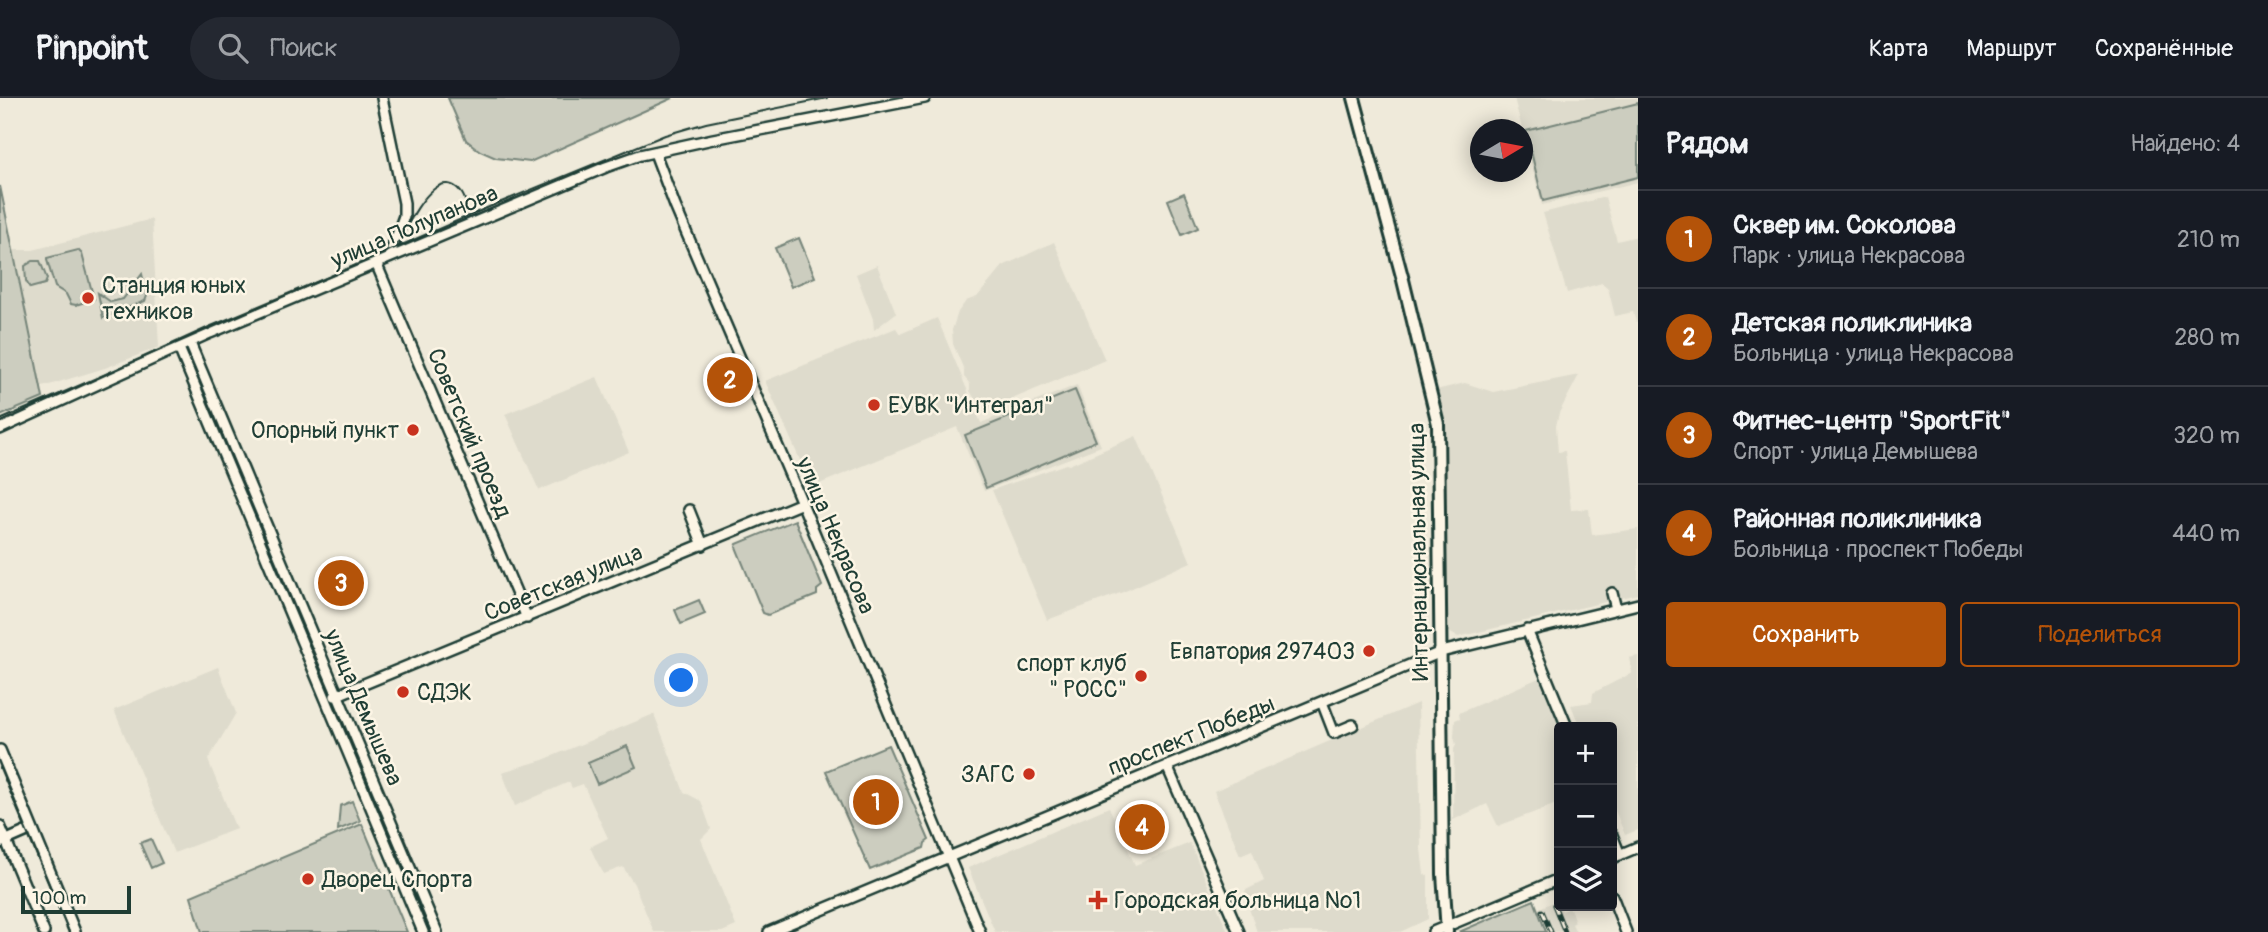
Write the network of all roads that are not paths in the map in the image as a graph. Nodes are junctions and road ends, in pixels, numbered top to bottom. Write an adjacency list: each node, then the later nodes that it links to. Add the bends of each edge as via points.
1 (382, 98): 5 (street, via 404,203)
2 (925, 98): 4 (street, улица Полупанова)
3 (1354, 98): 20 (main road, Интернациональная улица, via 1438,424)
4 (655, 153): 5 (street, улица Полупанова, via 606,167); 12 (street, улица Некрасова)
5 (389, 257): 6 (street, улица Полупанова)
6 (376, 263): 7 (street, улица Полупанова); 18 (street, Советский проезд)
7 (190, 343): 8 (street, улица Полупанова); 10 (street, улица Демышева)
8 (179, 348): 9 (street); 11 (street, улица Демышева)
9 (0, 429)
10 (230, 439): 11 (street); 21 (street, улица Демышева)
11 (220, 443): 22 (street, улица Демышева)
12 (802, 503): 14 (street, Советская улица); 33 (street, улица Некрасова)
13 (689, 510): 14 (street)
14 (703, 545): 18 (street, Советская улица)
15 (1612, 593): 17 (street)
16 (1638, 604): 17 (street, проспект Победы)
17 (1616, 609): 19 (street, проспект Победы)
18 (527, 618): 21 (street, Советская улица)
19 (1527, 630): 20 (street, проспект Победы); 24 (street)
20 (1441, 652): 23 (street, проспект Победы); 36 (main road, Интернациональная улица)
21 (338, 694): 22 (street, Советская улица); 40 (street, улица Демышева)
22 (328, 701): 39 (street, улица Демышева)
23 (1322, 702): 25 (street, via 1334,733); 27 (street, проспект Победы)
24 (1565, 722)
25 (1353, 725)
26 (0, 750): 29 (street)
27 (1167, 766): 33 (street, проспект Победы); 43 (street)
28 (0, 826): 30 (street)
29 (32, 829): 30 (street); 38 (street)
30 (3, 841): 37 (street)
31 (1638, 847): 32 (street)
32 (1617, 856)
33 (950, 857): 41 (street, проспект Победы); 42 (street, улица Некрасова)
34 (1554, 881): 36 (street)
35 (1617, 909): 45 (street)
36 (1446, 930): 44 (street)
37 (44, 932)
38 (75, 932)
39 (423, 932)
40 (437, 932)
41 (769, 932)
42 (980, 932)
43 (1240, 932)
44 (1433, 932)
45 (1626, 932)

